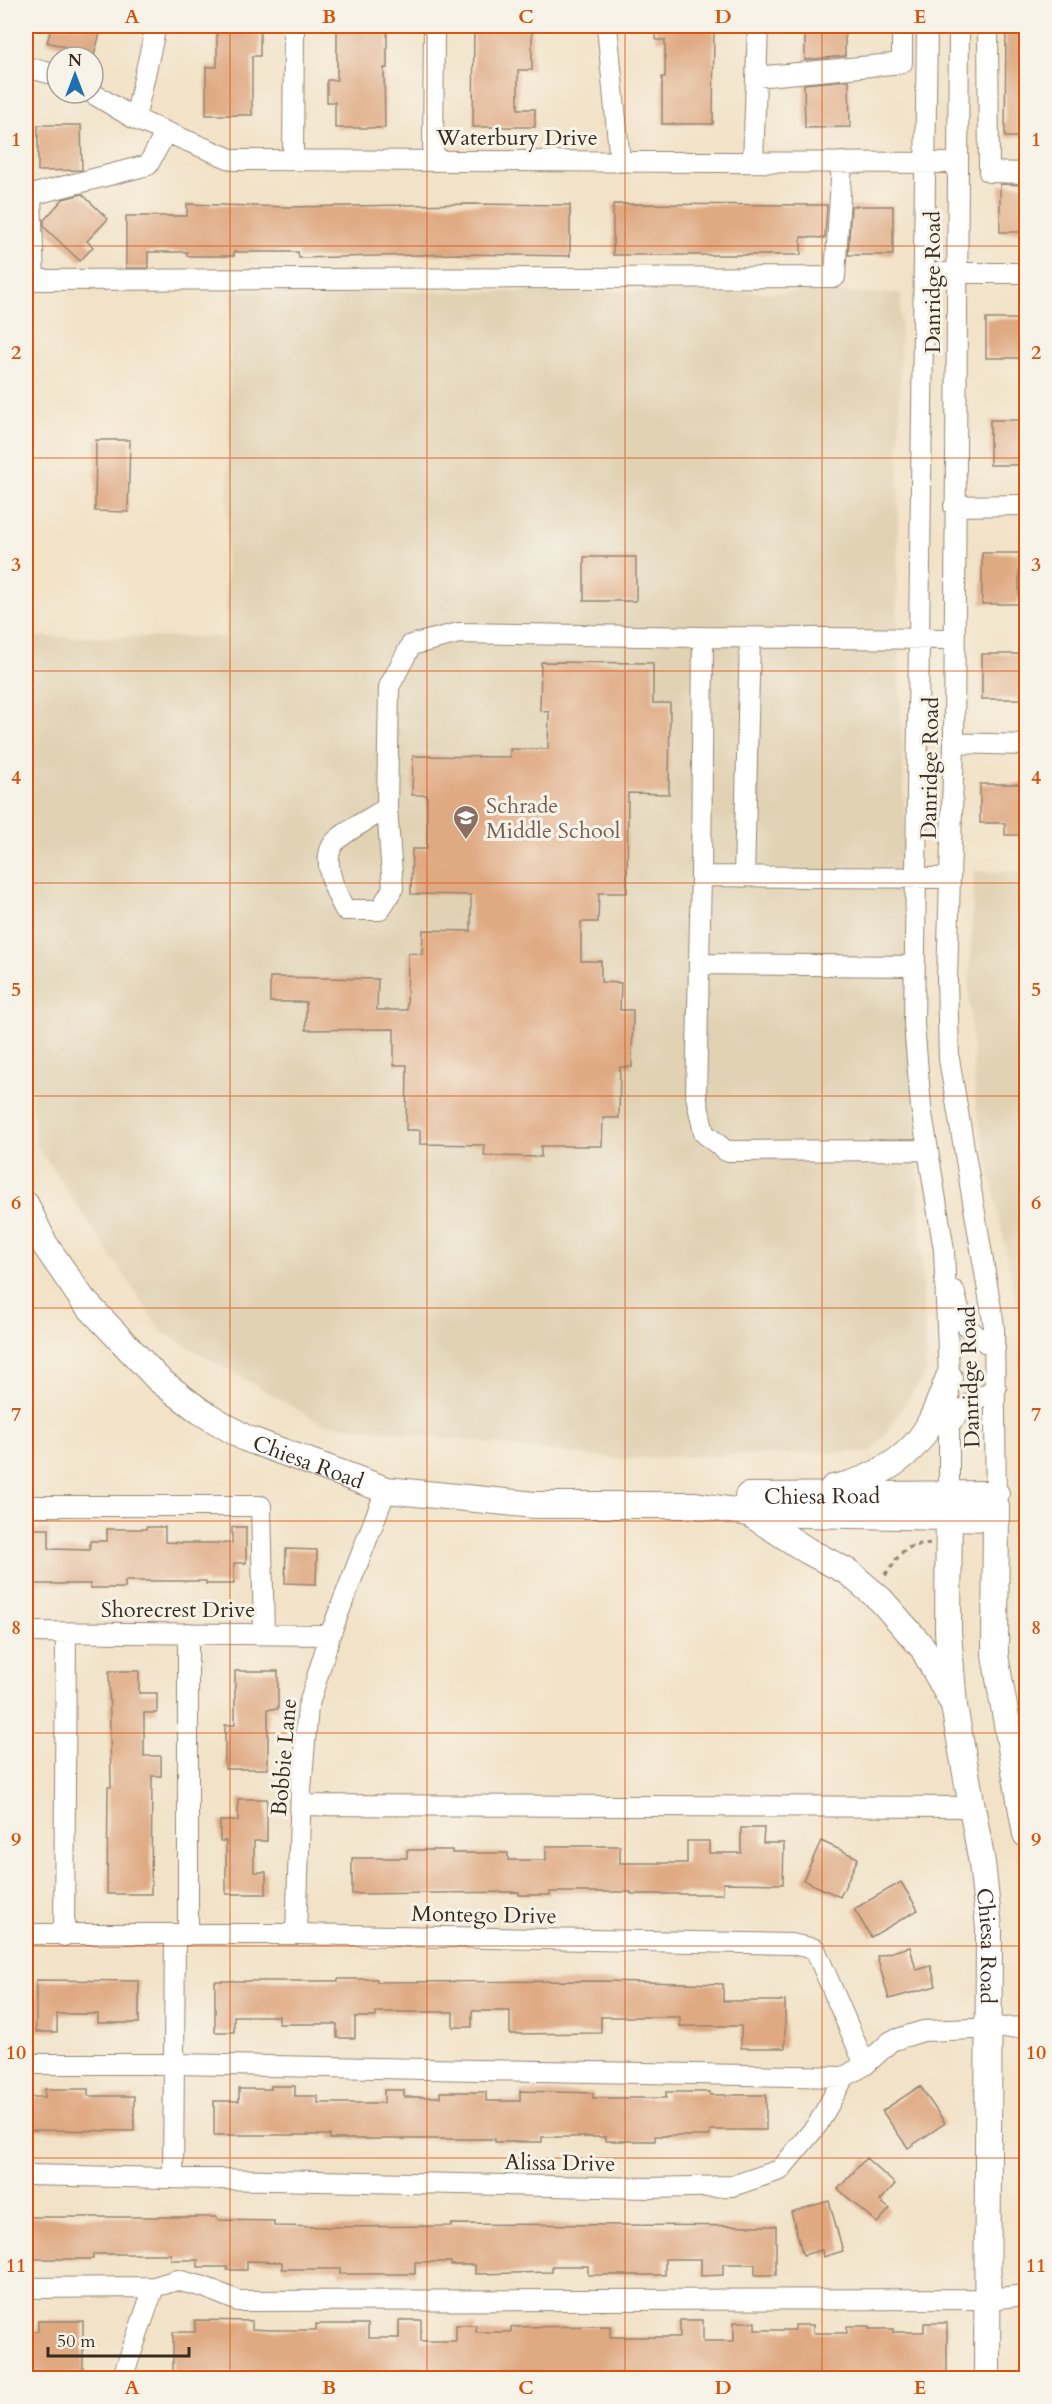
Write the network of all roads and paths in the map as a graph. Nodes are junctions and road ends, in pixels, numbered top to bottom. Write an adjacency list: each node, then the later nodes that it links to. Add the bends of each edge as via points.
1 (156, 26): 14 (street)
2 (294, 26): 16 (street)
3 (434, 26): 17 (street)
4 (607, 26): 18 (street)
5 (758, 26): 12 (street)
6 (902, 26): 12 (street, via 902,63)
7 (927, 26): 21 (street, Danridge Road)
8 (959, 26): 22 (street, Danridge Road)
9 (988, 26): 23 (street, via 989,172)
10 (26, 67): 11 (street)
11 (45, 72)
12 (756, 76): 19 (street)
13 (105, 101): 14 (street, Waterbury Drive)
14 (135, 119): 15 (street, Waterbury Drive)
15 (166, 132): 16 (street, Waterbury Drive, via 233,160); 20 (street, via 148,165 31,195 34,280 835,277)
16 (293, 160): 17 (street, Waterbury Drive)
17 (433, 161): 18 (street, Waterbury Drive)
18 (620, 162): 19 (street, Waterbury Drive)
19 (753, 162): 20 (street, Waterbury Drive)
20 (842, 162): 21 (street, Waterbury Drive)
21 (926, 162): 22 (street, Waterbury Drive); 24 (street, Danridge Road)
22 (957, 163): 25 (street, Danridge Road)
23 (1026, 173)
24 (924, 273): 25 (street); 31 (street, Danridge Road)
25 (957, 273): 26 (street); 28 (street, Danridge Road)
26 (1026, 273)
27 (1026, 505): 28 (street)
28 (954, 506): 32 (street, Danridge Road)
29 (703, 637): 30 (street); 35 (street, via 459,633 411,645 389,687); 36 (street)
30 (750, 638): 31 (street); 37 (street)
31 (919, 639): 32 (street); 39 (street, Danridge Road)
32 (954, 639): 33 (street, Danridge Road)
33 (954, 743): 34 (street); 38 (street, Danridge Road)
34 (1026, 745)
35 (387, 808): 35 (street, via 336,840 328,857 336,894 345,910 380,910 393,888)
36 (701, 876): 37 (street); 40 (street)
37 (744, 877): 39 (street)
38 (950, 878): 39 (street); 45 (street, Danridge Road, via 949,1059)
39 (915, 879): 41 (street, Danridge Road)
40 (699, 964): 41 (street); 42 (street, via 696,1096 704,1133 726,1151)
41 (914, 966): 42 (street, Danridge Road, via 914,1024)
42 (927, 1150): 44 (street, Danridge Road)
43 (26, 1205): 49 (main road, Chiesa Road, via 45,1245 83,1300 159,1380 245,1438)
44 (944, 1250): 45 (street, via 962,1321); 46 (street, Danridge Road)
45 (995, 1348): 47 (street, Danridge Road)
46 (949, 1377): 48 (street, Danridge Road); 50 (main road, via 931,1423 895,1463 853,1484)
47 (996, 1389): 48 (street, via 976,1398); 54 (street, Danridge Road)
48 (949, 1425): 53 (street, Danridge Road)
49 (386, 1490): 51 (main road, Chiesa Road, via 535,1504); 62 (street, Bobbie Lane)
50 (788, 1496): 51 (main road, Chiesa Road, via 750,1496); 53 (main road, Chiesa Road)
51 (695, 1505): 55 (main road, Chiesa Road)
52 (26, 1506): 61 (street, via 261,1506)
53 (949, 1506): 54 (main road, Chiesa Road); 55 (main road, Chiesa Road); 63 (main road, Chiesa Road, via 948,1632)
54 (996, 1506): 66 (main road, via 995,1655)
55 (749, 1513): 63 (main road, via 848,1572 881,1600 923,1648)
56 (936, 1544): 57 (path, via 913,1544 907,1548)
57 (879, 1582)
58 (26, 1632): 59 (street, Shorecrest Drive)
59 (66, 1633): 60 (street, Shorecrest Drive); 69 (street)
60 (188, 1633): 61 (street, Shorecrest Drive); 70 (street)
61 (264, 1634): 62 (street, Shorecrest Drive)
62 (330, 1635): 64 (street, Bobbie Lane, via 308,1707)
63 (954, 1707): 65 (main road, Chiesa Road)
64 (301, 1805): 65 (street); 68 (street, Bobbie Lane)
65 (973, 1807): 72 (main road, Chiesa Road, via 989,1928)
66 (1026, 1834)
67 (26, 1934): 69 (street, Montego Drive)
68 (296, 1934): 70 (street, Montego Drive); 75 (street, Montego Drive, via 791,1944 815,1949)
69 (64, 1936): 70 (street, Montego Drive)
70 (181, 1936): 74 (street)
71 (1026, 2027): 72 (street)
72 (989, 2028): 75 (street, via 923,2031 891,2042); 82 (main road, Chiesa Road)
73 (26, 2064): 74 (street)
74 (174, 2064): 76 (street); 78 (street)
75 (865, 2065): 76 (street)
76 (844, 2077): 78 (street, Alissa Drive, via 818,2124 780,2170 732,2186 650,2188)
77 (26, 2175): 78 (street, Alissa Drive)
78 (173, 2177)
79 (154, 2287): 80 (street); 82 (street, via 177,2280 238,2301); 83 (street)
80 (26, 2288)
81 (1026, 2295): 82 (street)
82 (988, 2299): 84 (main road, Chiesa Road)
83 (124, 2379)
84 (987, 2379)

